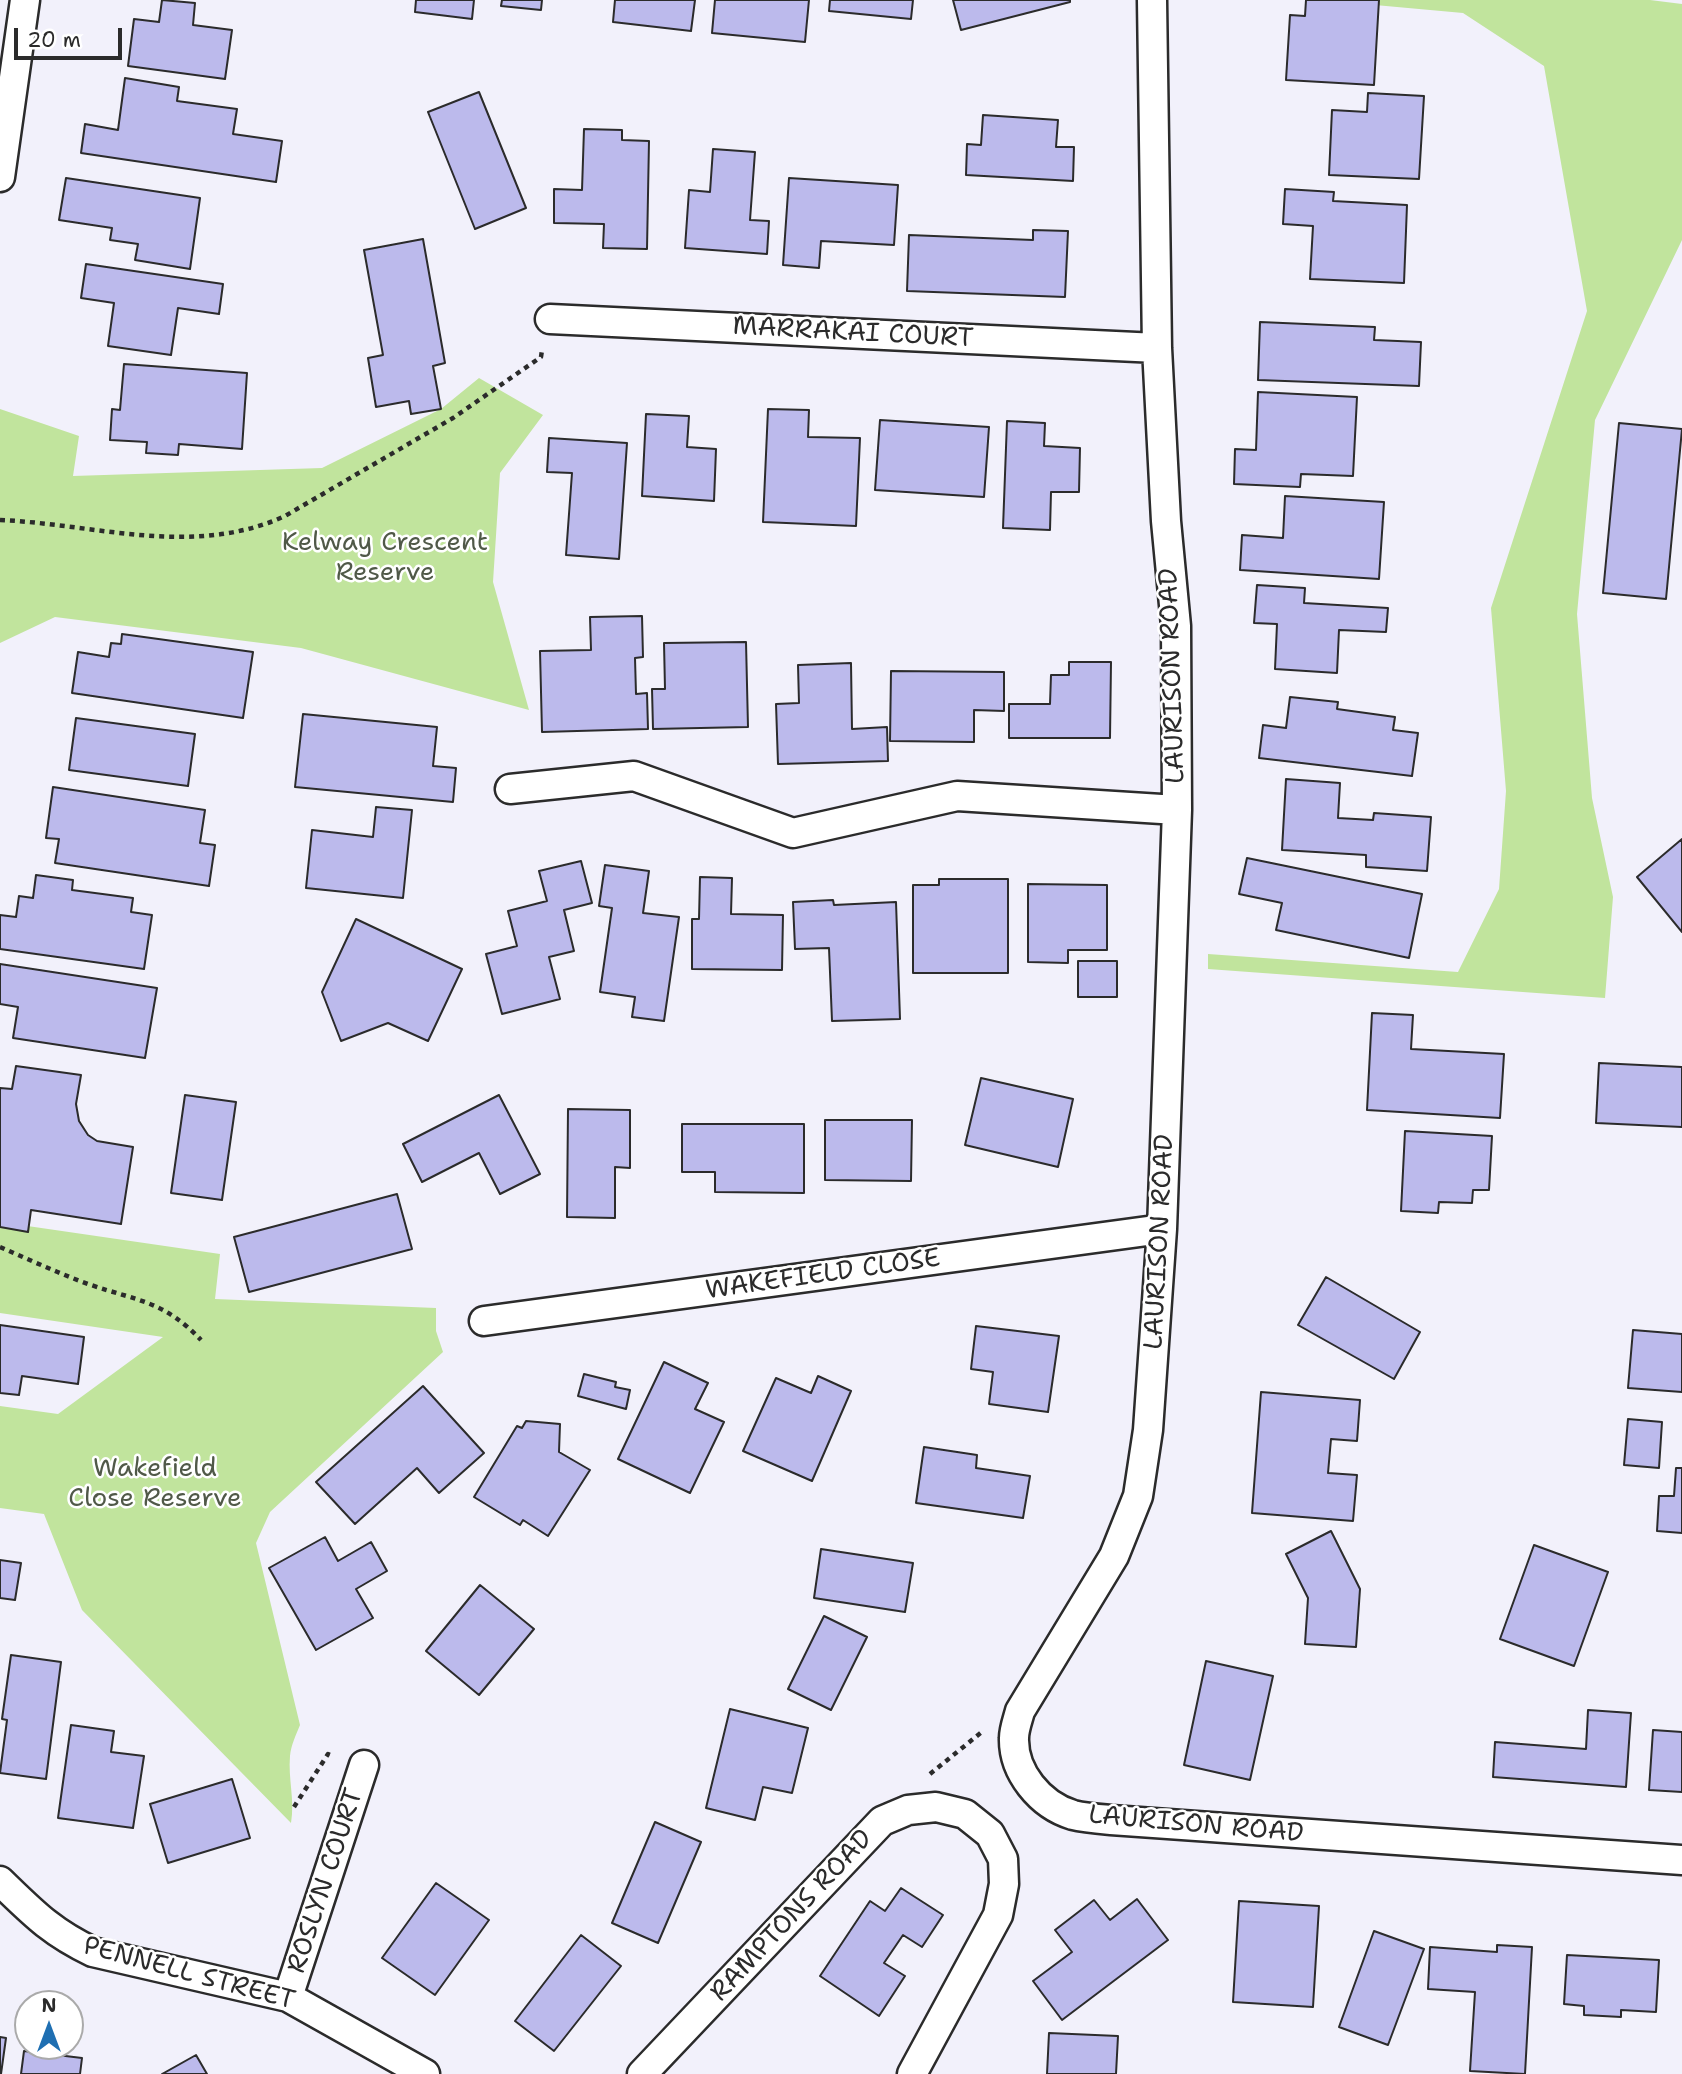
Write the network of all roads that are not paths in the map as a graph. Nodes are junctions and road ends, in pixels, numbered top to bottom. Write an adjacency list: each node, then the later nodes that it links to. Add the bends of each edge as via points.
1 (25, 0): 3 (street)
2 (1152, 0): 5 (street, LAURISON ROAD)
3 (0, 177)
4 (550, 318): 5 (street, MARRAKAI COURT)
5 (1157, 348): 7 (street, LAURISON ROAD, via 1176,626)
6 (510, 789): 7 (street, via 634,776 793,833 957,796)
7 (1177, 810): 8 (street, LAURISON ROAD)
8 (1162, 1230): 9 (street, WAKEFIELD CLOSE); 11 (street, LAURISON ROAD, via 1148,1430 1138,1496 1114,1556 1020,1711 1014,1736 1016,1763 1029,1784 1072,1814 1125,1821)
9 (484, 1321)
10 (364, 1765): 13 (street, ROSLYN COURT)
11 (1682, 1860)
12 (0, 1881): 13 (street, PENNELL STREET, via 41,1922 93,1952)
13 (288, 1997): 14 (street, PENNELL STREET)
14 (425, 2074)
15 (642, 2074): 16 (street, RAMPTONS ROAD, via 882,1821 908,1810 936,1807 965,1814 990,1834 1003,1858 1004,1884 998,1915)
16 (912, 2074)

